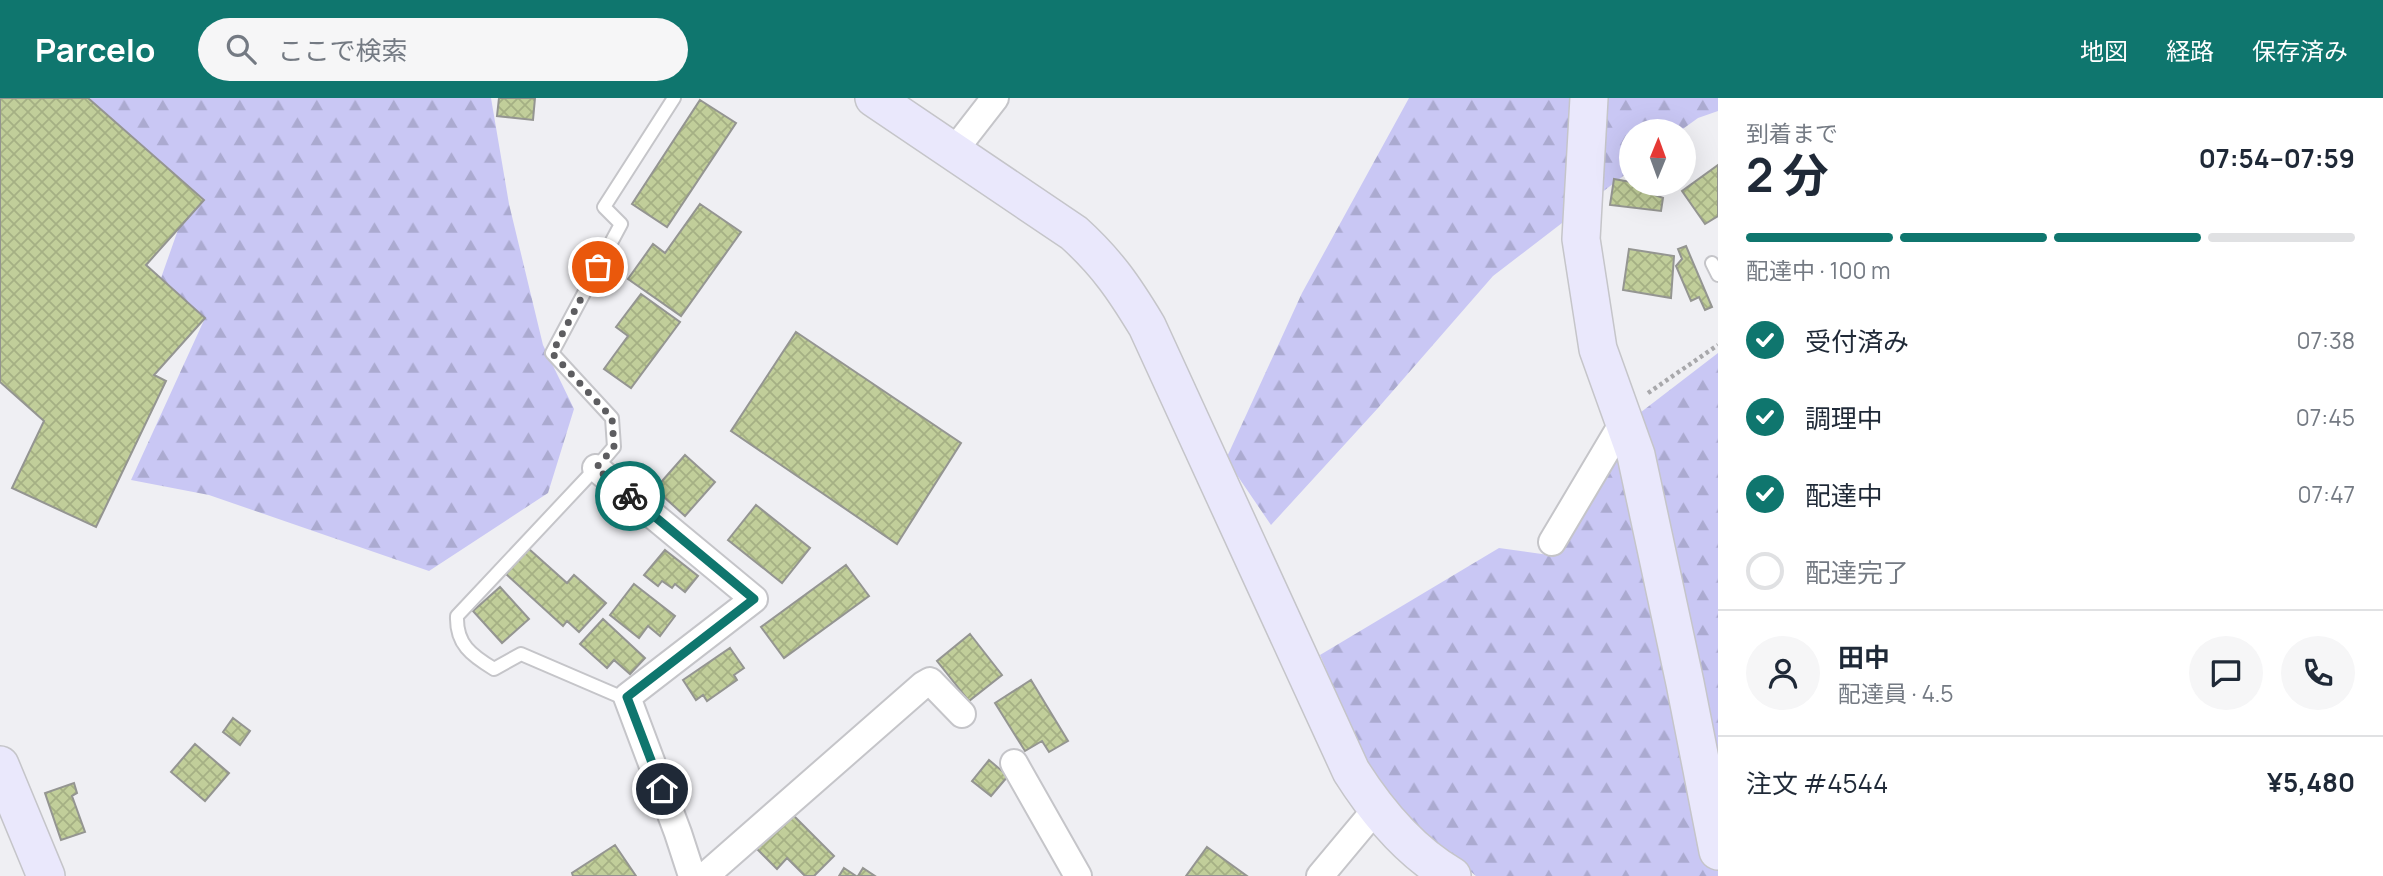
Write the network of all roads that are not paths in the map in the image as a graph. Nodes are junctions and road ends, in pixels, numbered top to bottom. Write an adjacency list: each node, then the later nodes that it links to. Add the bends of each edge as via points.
1 (674, 98): 7 (lane, via 604,207 621,224 552,353 612,418 614,447)
2 (874, 98): 5 (street)
3 (995, 98): 5 (street)
4 (1589, 98): 6 (street, via 1581,239 1598,349)
5 (954, 152): 13 (street, via 1073,233 1125,289 1147,326 1351,771)
6 (1622, 416): 8 (street); 14 (street, via 1642,482)
7 (596, 468): 9 (street, via 754,599 627,697); 9 (lane, via 457,616 456,630 470,654 494,669 521,654)
8 (1552, 542)
9 (629, 701): 16 (street)
10 (962, 714): 17 (street, via 930,681 923,685)
11 (1014, 764): 18 (street)
12 (0, 765): 15 (street)
13 (1376, 809): 19 (street); 20 (street)
14 (1718, 851)
15 (46, 876)
16 (692, 876)
17 (705, 876)
18 (1078, 876)
19 (1320, 876)
20 (1452, 876)

